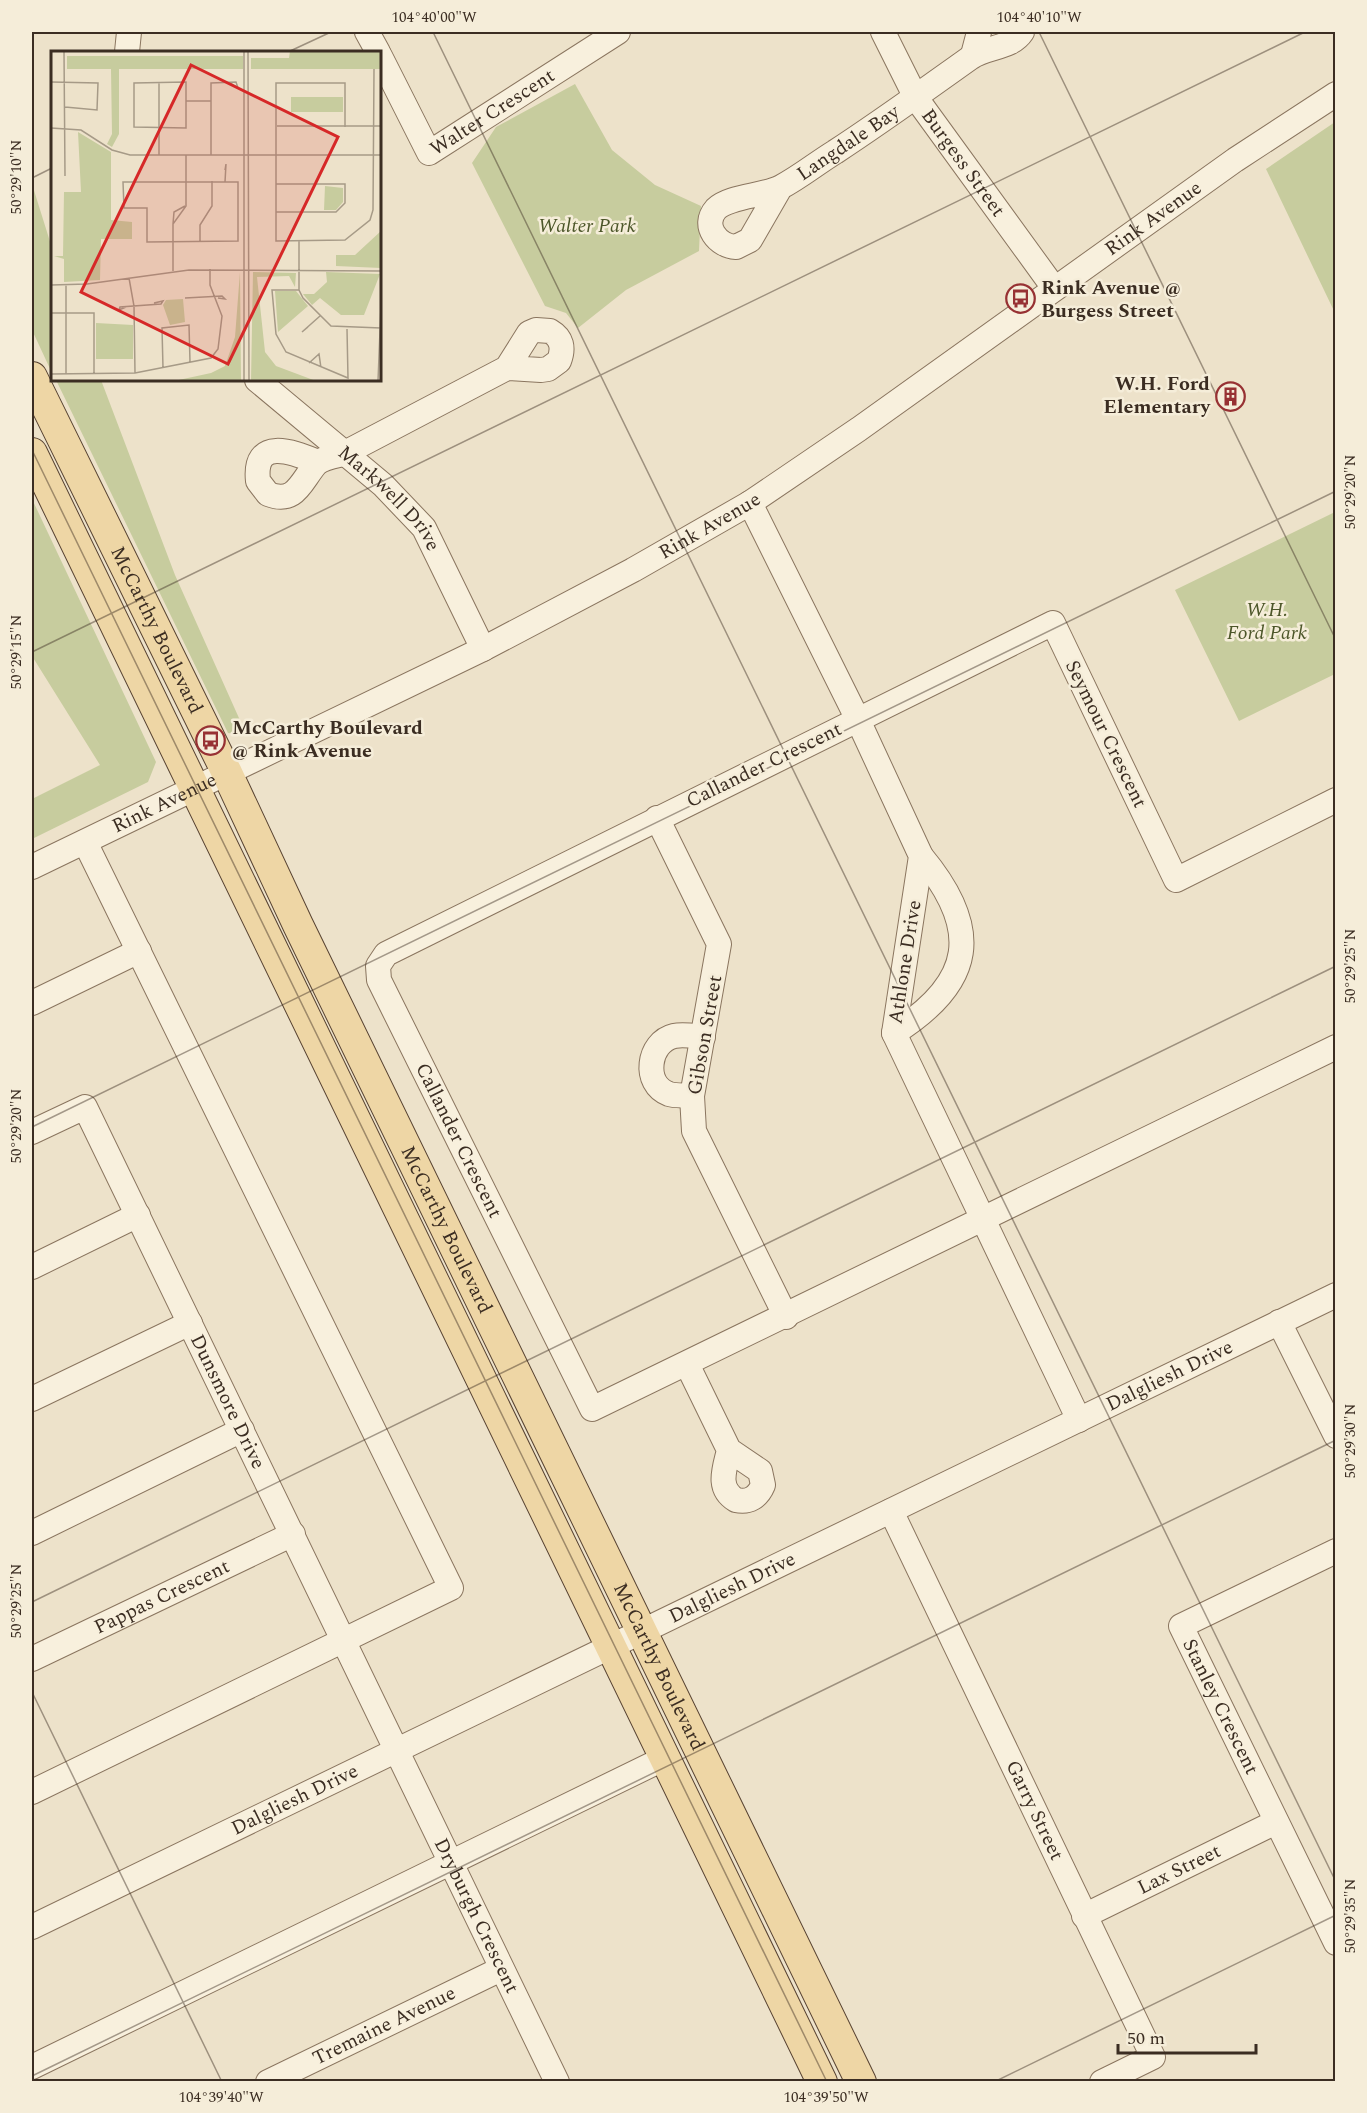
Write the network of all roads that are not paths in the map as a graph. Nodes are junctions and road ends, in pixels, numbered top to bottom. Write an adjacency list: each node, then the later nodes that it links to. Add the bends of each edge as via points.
1 (129, 32): 7 (street)
2 (367, 32): 8 (street, Walter Crescent)
3 (618, 32): 10 (street, Walter Crescent, via 429,153)
4 (883, 32): 12 (street, Burgess Street)
5 (979, 32): 9 (street)
6 (1022, 32): 9 (street, Langdale Bay, via 1010,42)
7 (127, 51)
8 (377, 51)
9 (973, 55): 12 (street, Langdale Bay)
10 (381, 58)
11 (1335, 94): 14 (street, Rink Avenue)
12 (916, 98): 13 (street, Langdale Bay); 14 (street, Burgess Street)
13 (780, 188)
14 (1054, 288): 21 (street, Rink Avenue, via 868,423)
15 (507, 368): 19 (street)
16 (32, 377): 24 (main road, McCarthy Boulevard)
17 (258, 381): 19 (street, Markwell Drive)
18 (32, 453): 25 (main road, McCarthy Boulevard)
19 (343, 454): 20 (street); 22 (street, Markwell Drive, via 383,485 424,528)
20 (318, 462)
21 (750, 502): 22 (street, Rink Avenue, via 633,570); 23 (street)
22 (483, 649): 24 (street, Rink Avenue)
23 (858, 720): 26 (street, Seymour Crescent, via 1053,623 1176,880); 27 (street, Callander Crescent); 29 (street)
24 (227, 773): 25 (street, Rink Avenue); 55 (main road, McCarthy Boulevard)
25 (194, 789): 28 (street, Rink Avenue); 57 (main road, McCarthy Boulevard)
26 (1335, 800)
27 (657, 818): 34 (street, Gibson Street, via 718,944); 45 (street, Callander Crescent, via 386,954 378,966 379,980 592,1409)
28 (85, 842): 30 (street, Rink Avenue); 31 (street)
29 (921, 856): 33 (street, Athlone Drive); 33 (street, via 943,882 956,906 961,949 947,989 915,1020)
30 (32, 867)
31 (139, 951): 32 (street); 56 (street, via 451,1588)
32 (32, 1003)
33 (894, 1033): 39 (street, Athlone Drive)
34 (703, 1037): 36 (street, Gibson Street); 36 (street, via 673,1036 655,1049 650,1066 656,1084 668,1094)
35 (1335, 1047): 39 (street)
36 (692, 1096): 42 (street, Gibson Street, via 694,1131)
37 (32, 1132): 38 (street, Dunsmore Drive, via 85,1107)
38 (138, 1215): 40 (street); 44 (street, Dunsmore Drive)
39 (983, 1220): 42 (street, Callander Crescent); 47 (street, Athlone Drive)
40 (32, 1267)
41 (1335, 1295): 43 (street, Dalgliesh Drive)
42 (786, 1317): 45 (street, Callander Crescent)
43 (1279, 1322): 47 (street, Dalgliesh Drive); 49 (street)
44 (190, 1323): 46 (street); 48 (street, Dunsmore Drive)
45 (687, 1364): 50 (street)
46 (32, 1399)
47 (1079, 1420): 51 (street, Dalgliesh Drive)
48 (242, 1430): 52 (street); 53 (street, Dunsmore Drive)
49 (1335, 1436)
50 (729, 1450)
51 (891, 1511): 55 (street, Dalgliesh Drive); 64 (street, Garry Street)
52 (32, 1533)
53 (293, 1534): 56 (street, Dunsmore Drive); 58 (street, Pappas Crescent)
54 (1335, 1551): 62 (street, Stanley Crescent, via 1181,1626)
55 (644, 1632): 57 (street, Dalgliesh Drive); 72 (main road, McCarthy Boulevard)
56 (344, 1640): 59 (street, Dunsmore Drive); 61 (street)
57 (611, 1648): 59 (street, Dalgliesh Drive); 60 (main road, McCarthy Boulevard)
58 (32, 1659)
59 (397, 1749): 63 (street, Dryburgh Crescent); 65 (street, Dalgliesh Drive)
60 (665, 1758): 63 (street); 71 (main road, McCarthy Boulevard)
61 (32, 1792)
62 (1276, 1822): 64 (street, Lax Street); 66 (street, Stanley Crescent)
63 (449, 1864): 67 (street, Dryburgh Crescent); 68 (street)
64 (1084, 1916): 73 (street, Garry Street, via 1153,2057)
65 (32, 1927)
66 (1335, 1943)
67 (501, 1969): 69 (street, Tremaine Avenue); 70 (street, Dryburgh Crescent)
68 (32, 2067)
69 (268, 2082)
70 (557, 2082)
71 (822, 2082)
72 (861, 2082)
73 (1102, 2082)

